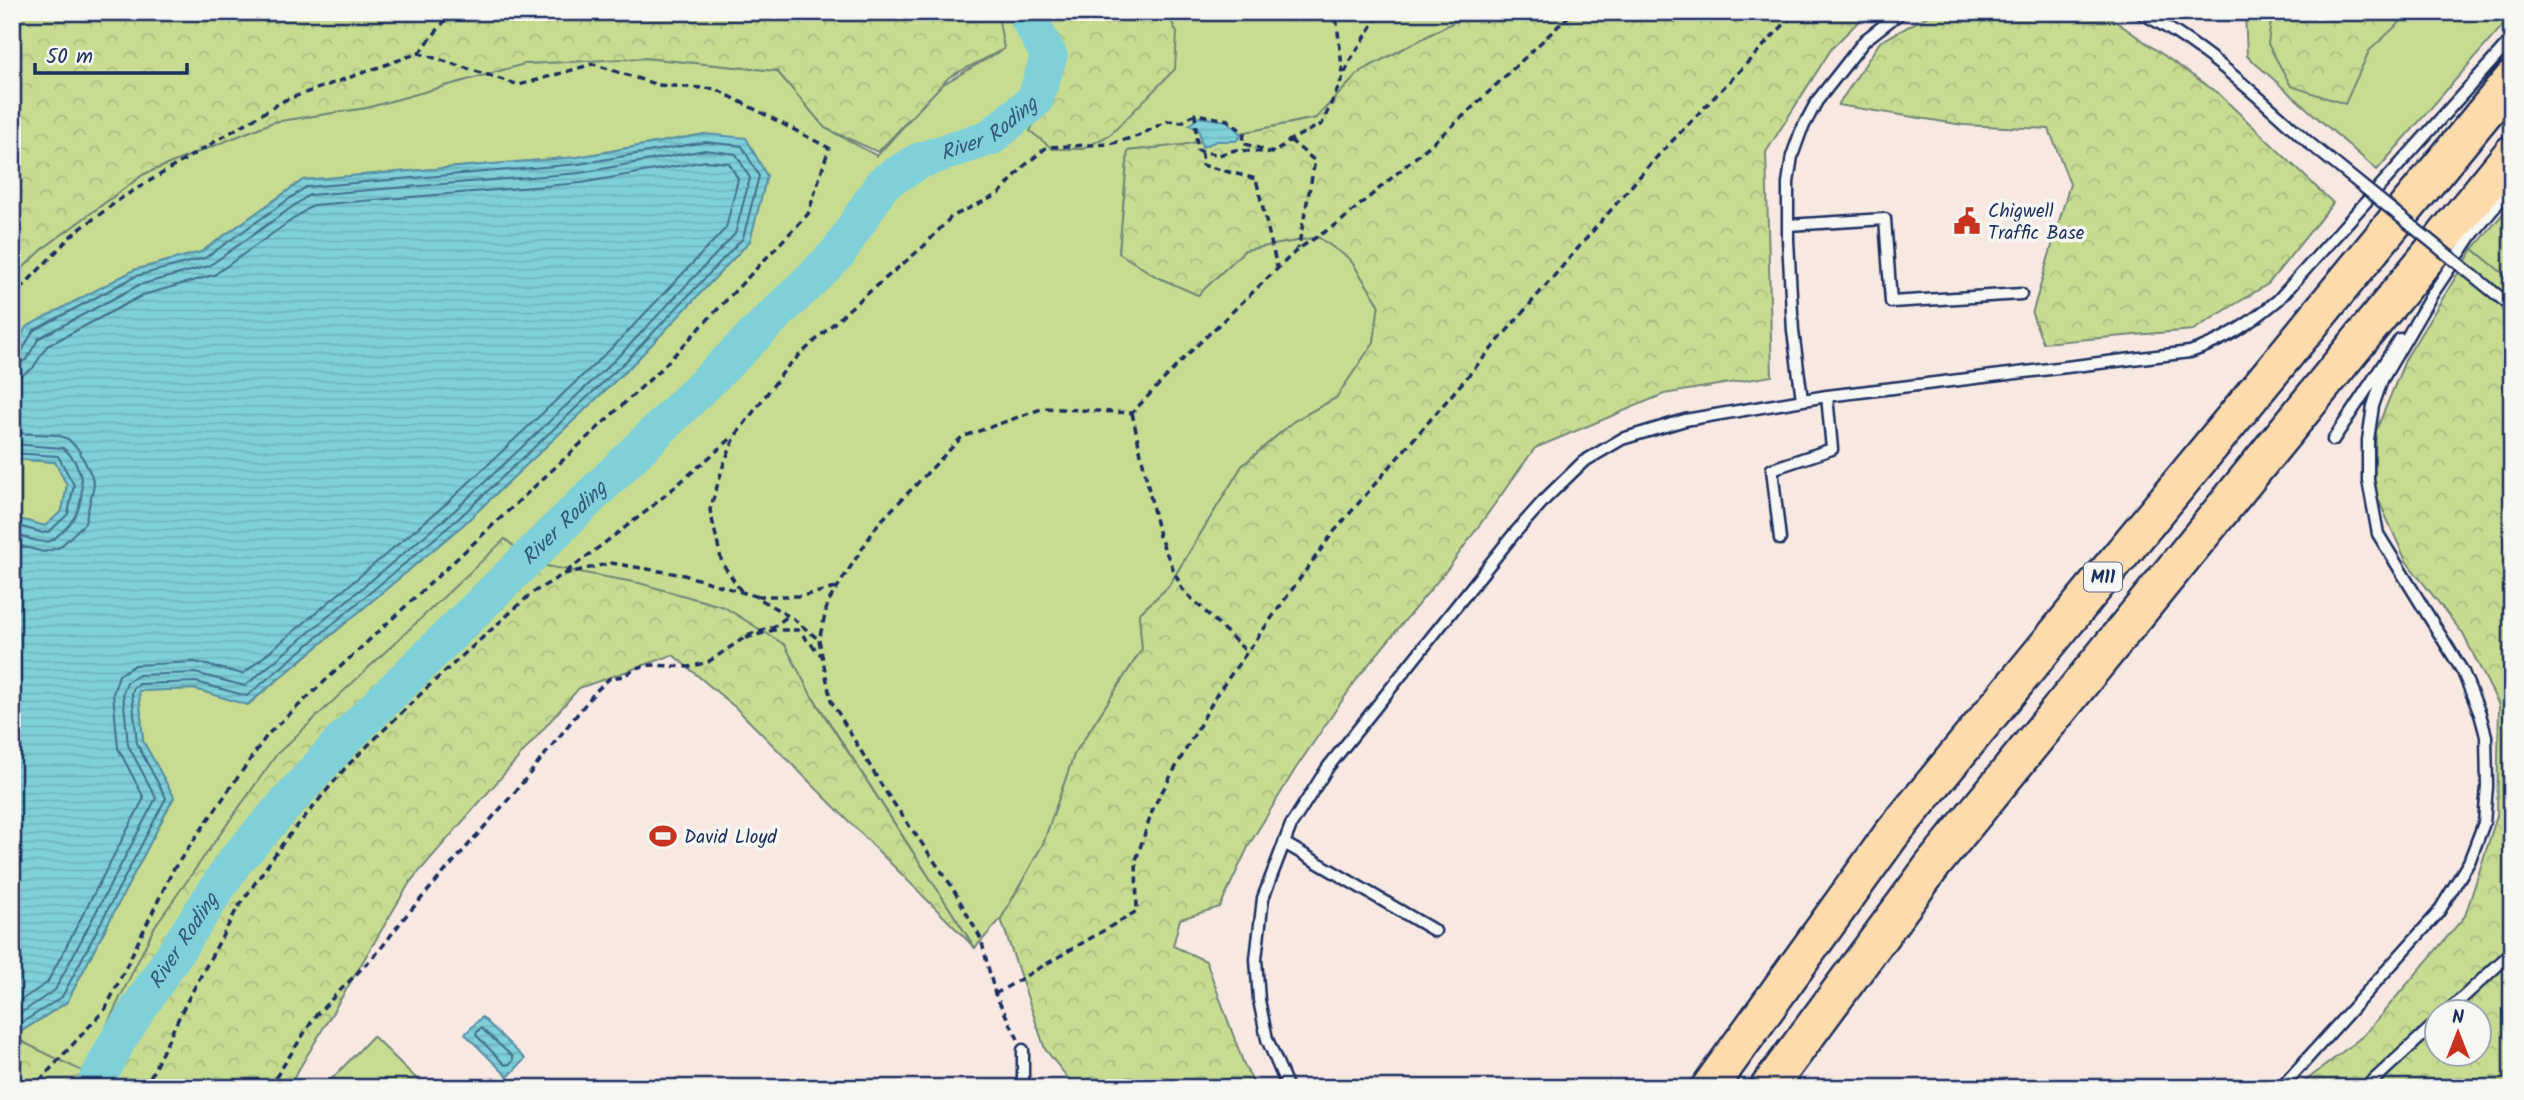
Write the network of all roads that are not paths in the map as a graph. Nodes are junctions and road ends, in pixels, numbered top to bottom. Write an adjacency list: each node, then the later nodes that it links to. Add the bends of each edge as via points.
1 (1901, 12): 7 (lane, via 1865,40 1817,101 1801,131 1788,183)
2 (2139, 12): 10 (lane, bridge, via 2171,28 2223,68)
3 (2512, 39): 11 (lane, via 2278,300 2215,344 2190,352)
4 (2512, 79): 23 (highway, M11, via 1891,835)
5 (2512, 153): 24 (highway, M11, via 1933,865)
6 (2512, 186): 9 (lane)
7 (1788, 225): 8 (lane, via 1885,219 1891,302); 12 (lane, via 1793,331)
8 (2021, 294)
9 (2431, 296): 13 (lane); 25 (lane, via 2382,380 2373,406 2368,480 2378,534 2463,672 2480,714 2486,736 2484,823 2469,862 2442,897 2438,914 2287,1081)
10 (2512, 307)
11 (1827, 396): 12 (lane); 14 (lane, via 1832,449 1772,469)
12 (1802, 399): 15 (lane, via 1673,424 1622,439 1583,462 1513,535 1328,767)
13 (2333, 440)
14 (1780, 539)
15 (1284, 843): 16 (lane); 22 (lane, via 1264,898 1256,959 1267,1039)
16 (1435, 931)
17 (2512, 952): 18 (lane)
18 (2463, 998)
19 (2422, 1037): 26 (lane)
20 (1023, 1050): 21 (lane)
21 (1023, 1088)
22 (1288, 1088)
23 (1709, 1088)
24 (1768, 1088)
25 (2286, 1088)
26 (2365, 1088)

